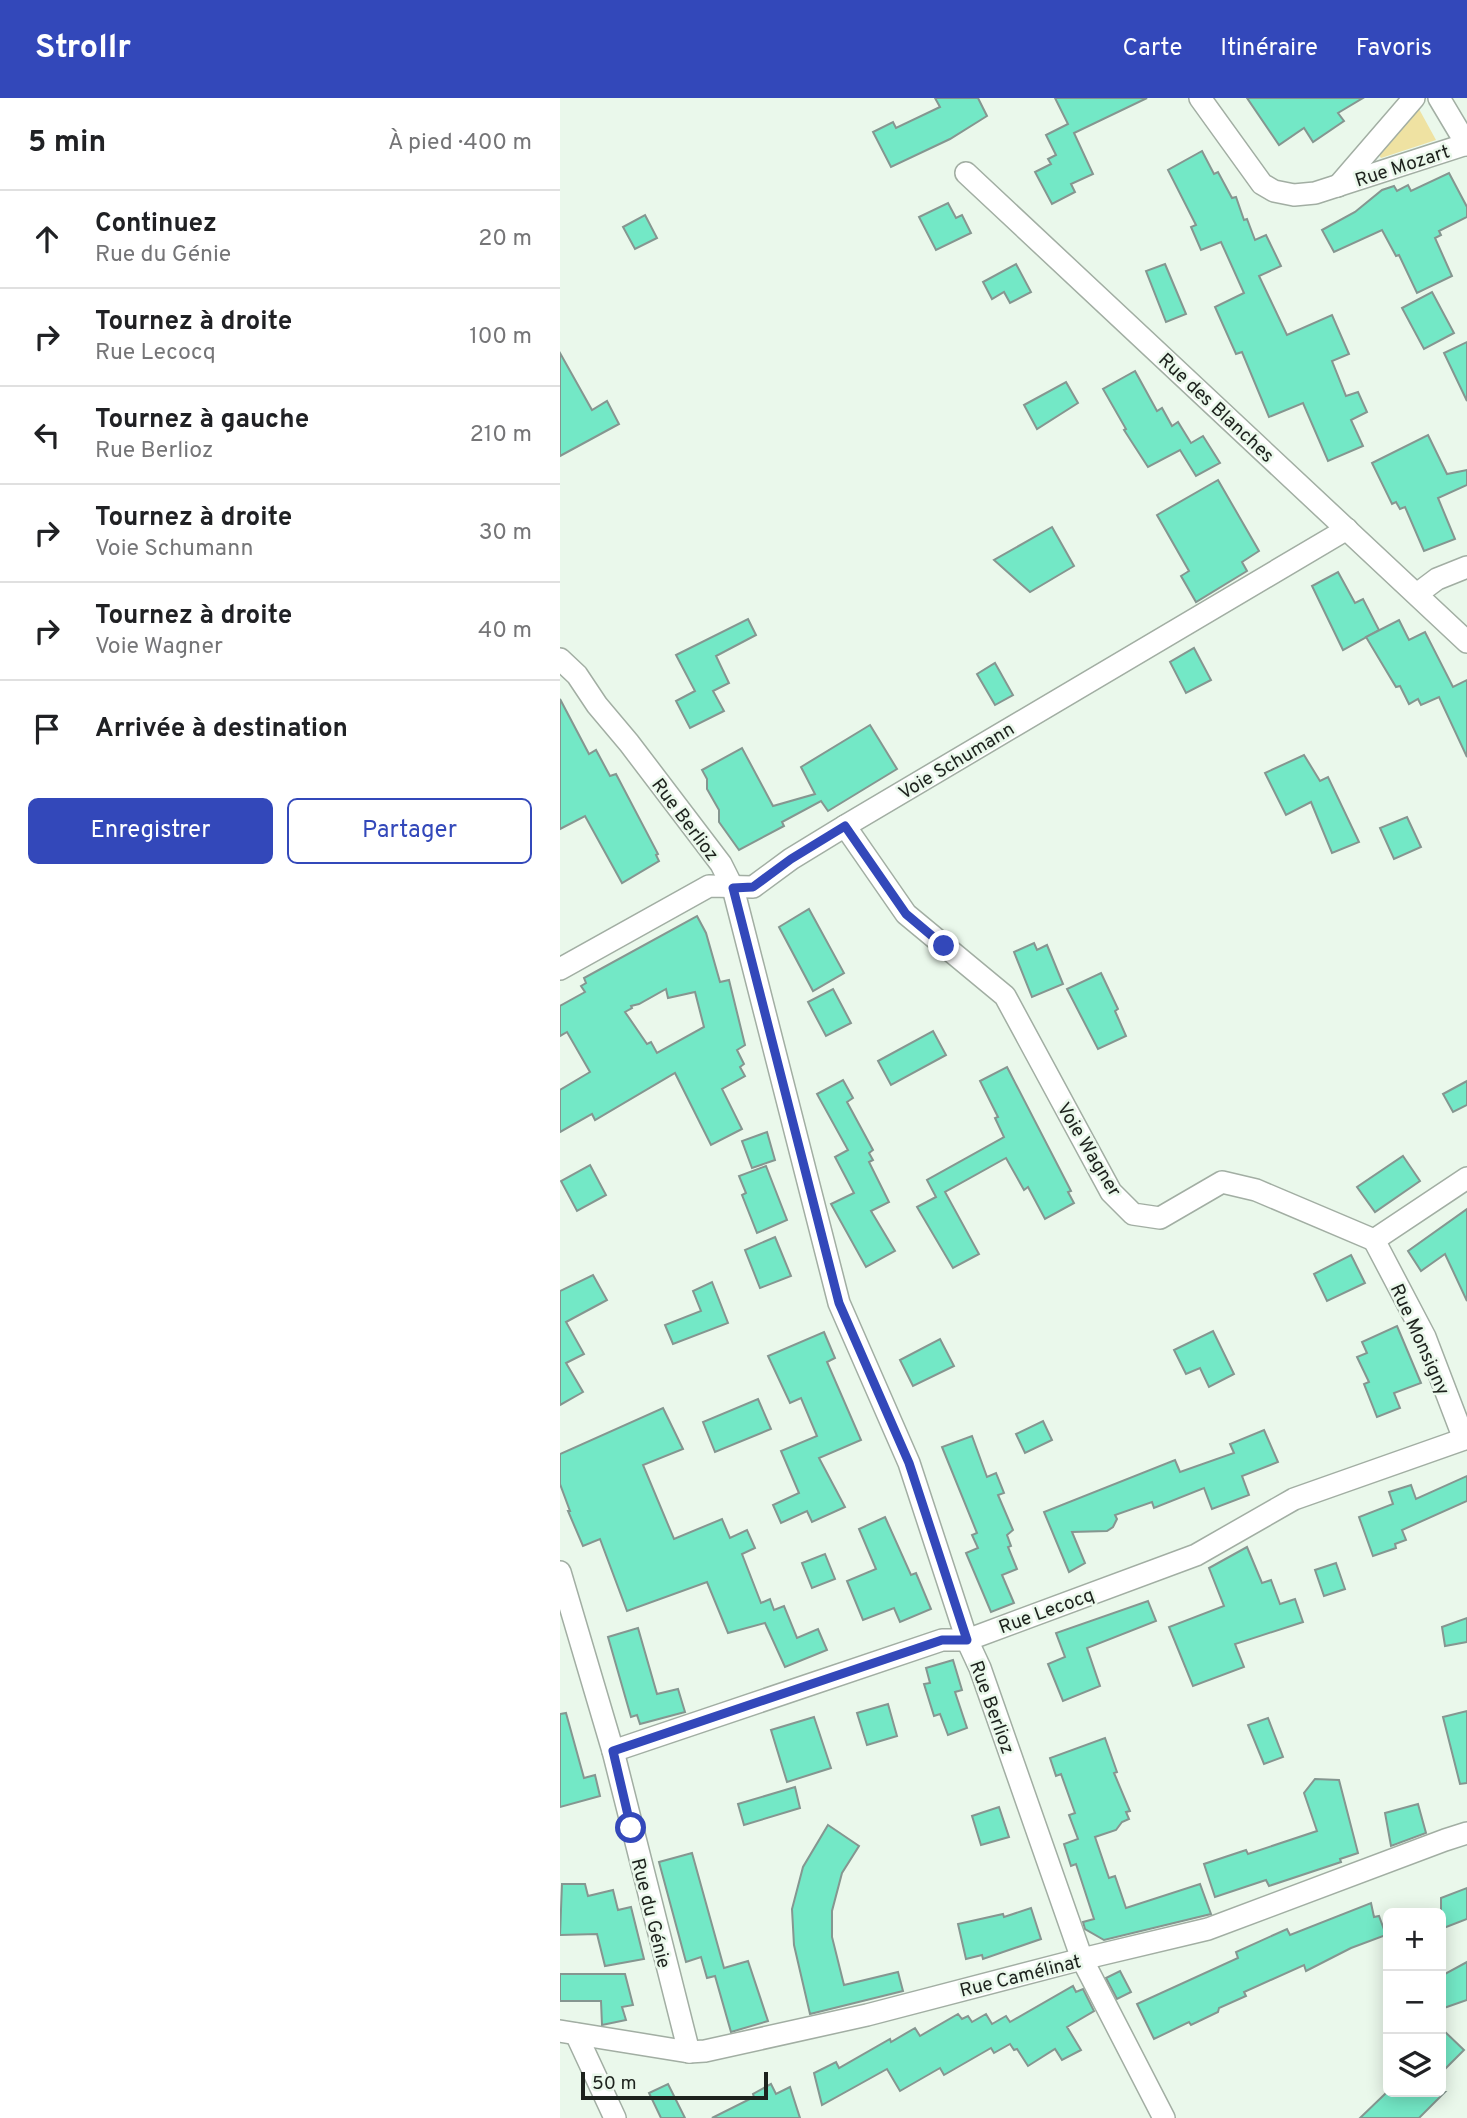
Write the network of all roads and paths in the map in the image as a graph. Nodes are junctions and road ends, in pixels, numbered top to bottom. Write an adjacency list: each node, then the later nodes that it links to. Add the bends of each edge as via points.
1 (1200, 98): 6 (street, Rue Mozart, via 1262,184 1294,195)
2 (1415, 98): 6 (street, Rue Mozart)
3 (1439, 98): 4 (street)
4 (1467, 144): 6 (street, Rue Mozart)
5 (966, 173): 7 (street, Rue des Blanches)
6 (1338, 186)
7 (1347, 529): 9 (street, Rue des Blanches); 12 (street, Voie Schumann)
8 (1467, 568): 9 (street, via 1437,579)
9 (1417, 594): 10 (street, Rue des Blanches)
10 (1467, 642)
11 (560, 659): 13 (street, Rue Berlioz, via 722,864)
12 (845, 826): 13 (street, Voie Schumann, via 753,887); 16 (street, Voie Wagner, via 906,914 1004,996 1111,1192 1133,1214 1160,1218 1222,1182 1256,1190)
13 (733, 888): 14 (street, Voie Schumann, via 709,886); 19 (street, Rue Berlioz, via 839,1303 909,1463)
14 (562, 973)
15 (1467, 1178): 16 (street)
16 (1374, 1240): 17 (street, Rue Monsigny, via 1425,1338)
17 (1465, 1438): 19 (street, Rue Lecocq, via 1294,1499 1196,1555)
18 (560, 1572): 20 (street, Rue du Génie)
19 (967, 1640): 20 (street, Rue Lecocq, via 942,1640); 22 (street, Rue Berlioz)
20 (613, 1751): 24 (street, Rue du Génie)
21 (1467, 1833): 22 (street, Rue Camélinat, via 1232,1922)
22 (1082, 1959): 24 (street, Rue Camélinat, via 867,2015); 26 (street, Rue Berlioz)
23 (568, 2033): 24 (street, Rue Camélinat); 25 (street)
24 (689, 2052)
25 (615, 2118)
26 (1164, 2118)

